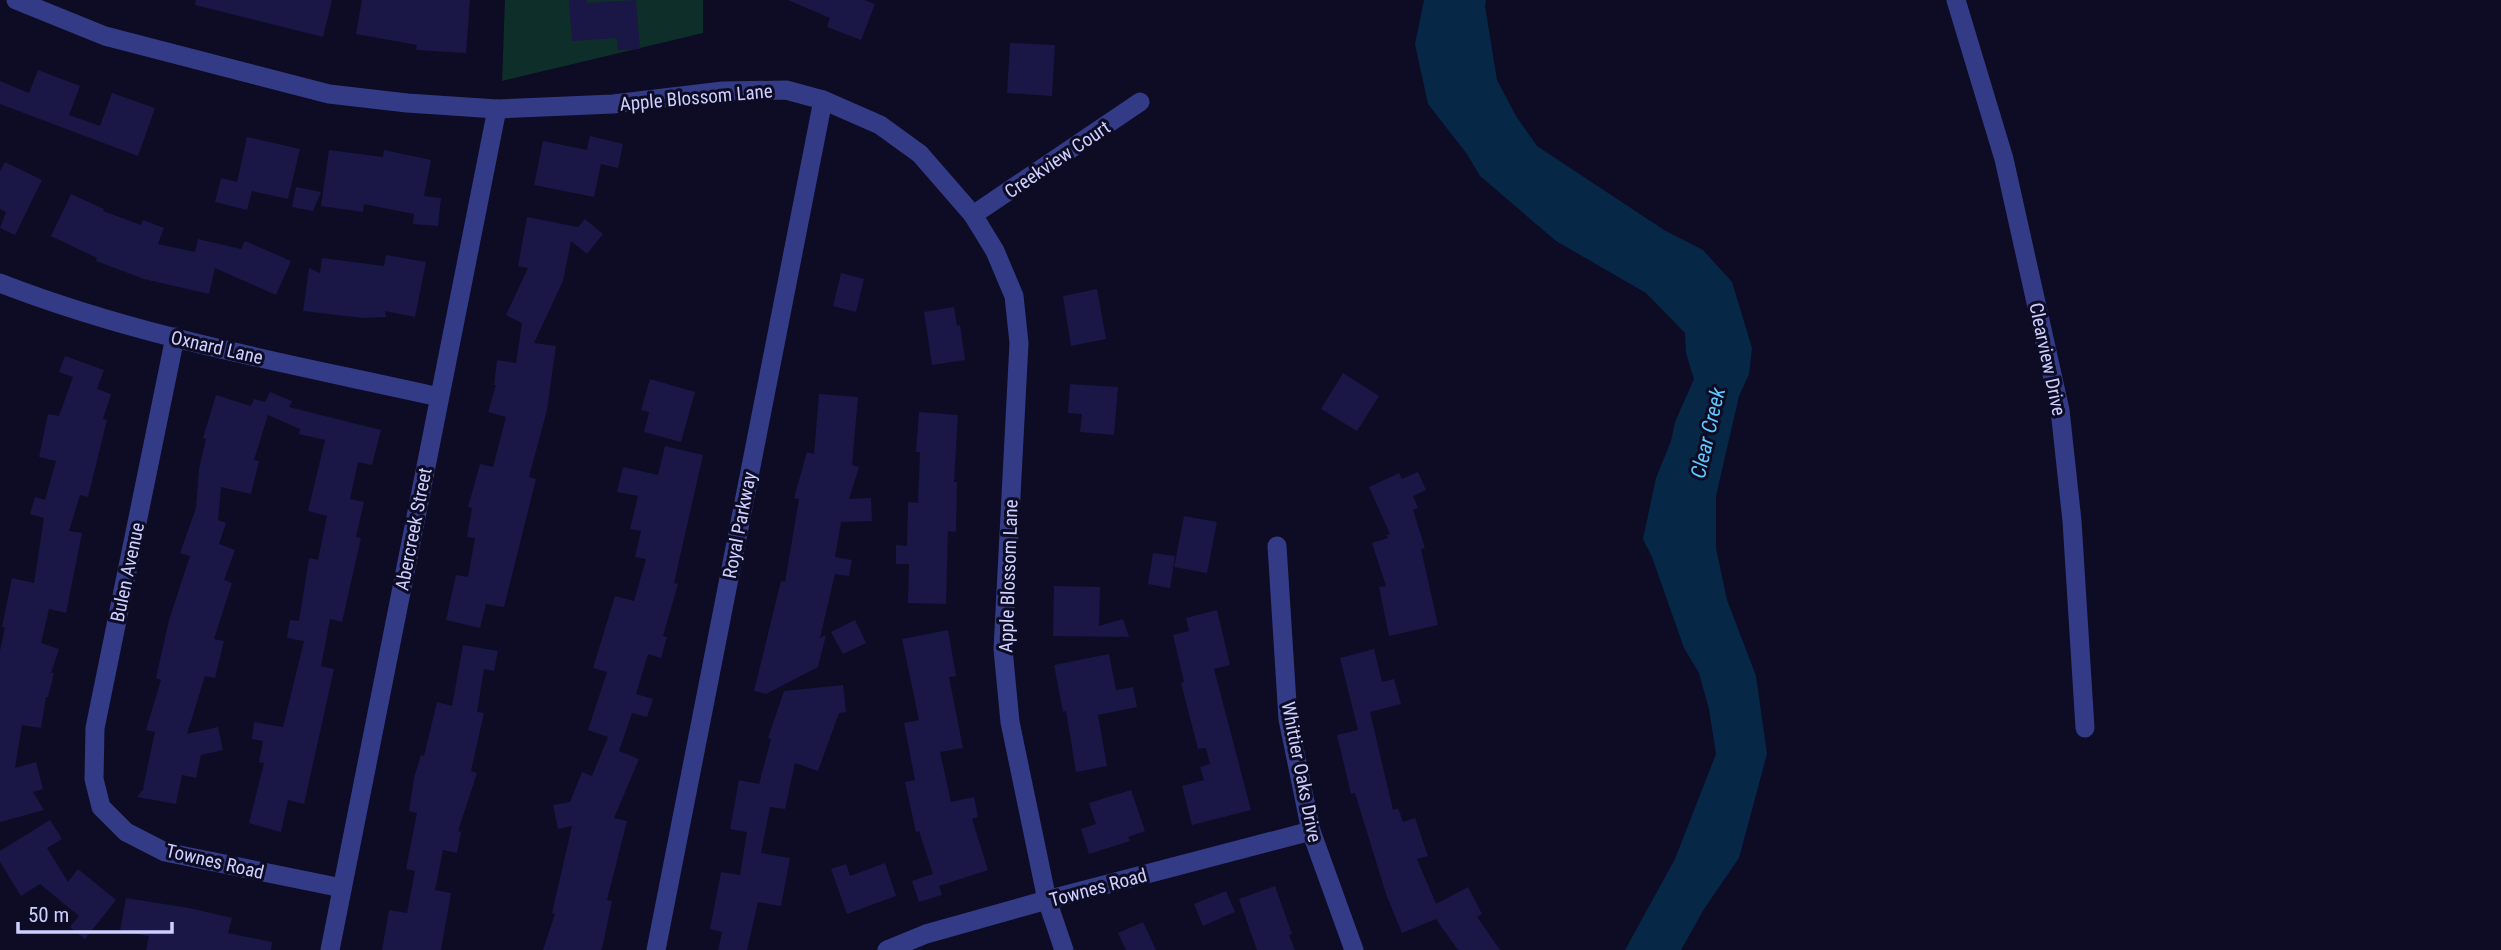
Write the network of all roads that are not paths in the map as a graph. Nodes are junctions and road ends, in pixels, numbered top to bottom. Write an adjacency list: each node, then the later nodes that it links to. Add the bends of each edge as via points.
1 (16, 0): 5 (street, Apple Blossom Lane, via 105,36 329,94)
2 (1956, 0): 11 (street, Clearview Drive, via 2004,159 2060,411)
3 (823, 100): 5 (street, Apple Blossom Lane, via 786,90 723,91 613,104); 6 (street, Apple Blossom Lane, via 880,125 920,155); 17 (street, Royal Parkway)
4 (1140, 102): 6 (street, Creekview Court)
5 (497, 108): 9 (street, Abercreek Street)
6 (973, 215): 15 (street, Apple Blossom Lane, via 1014,296 1019,343 1003,649 1010,722)
7 (0, 283): 8 (street, Oxnard Lane, via 52,303)
8 (175, 337): 9 (street, Oxnard Lane); 12 (street, Bulen Avenue, via 95,729 94,779)
9 (439, 397): 14 (street, Abercreek Street)
10 (1277, 546): 13 (street, Whittier Oaks Drive, via 1288,719)
11 (2085, 728)
12 (102, 807): 14 (street, Townes Road, via 126,832 165,852)
13 (1311, 831): 15 (street, Townes Road); 20 (street, Whittier Oaks Drive)
14 (342, 887): 16 (street, Abercreek Street)
15 (1047, 900): 18 (street, Townes Road, via 926,934); 19 (street, Apple Blossom Lane)
16 (330, 950)
17 (656, 950)
18 (887, 950)
19 (1064, 950)
20 (1354, 950)

